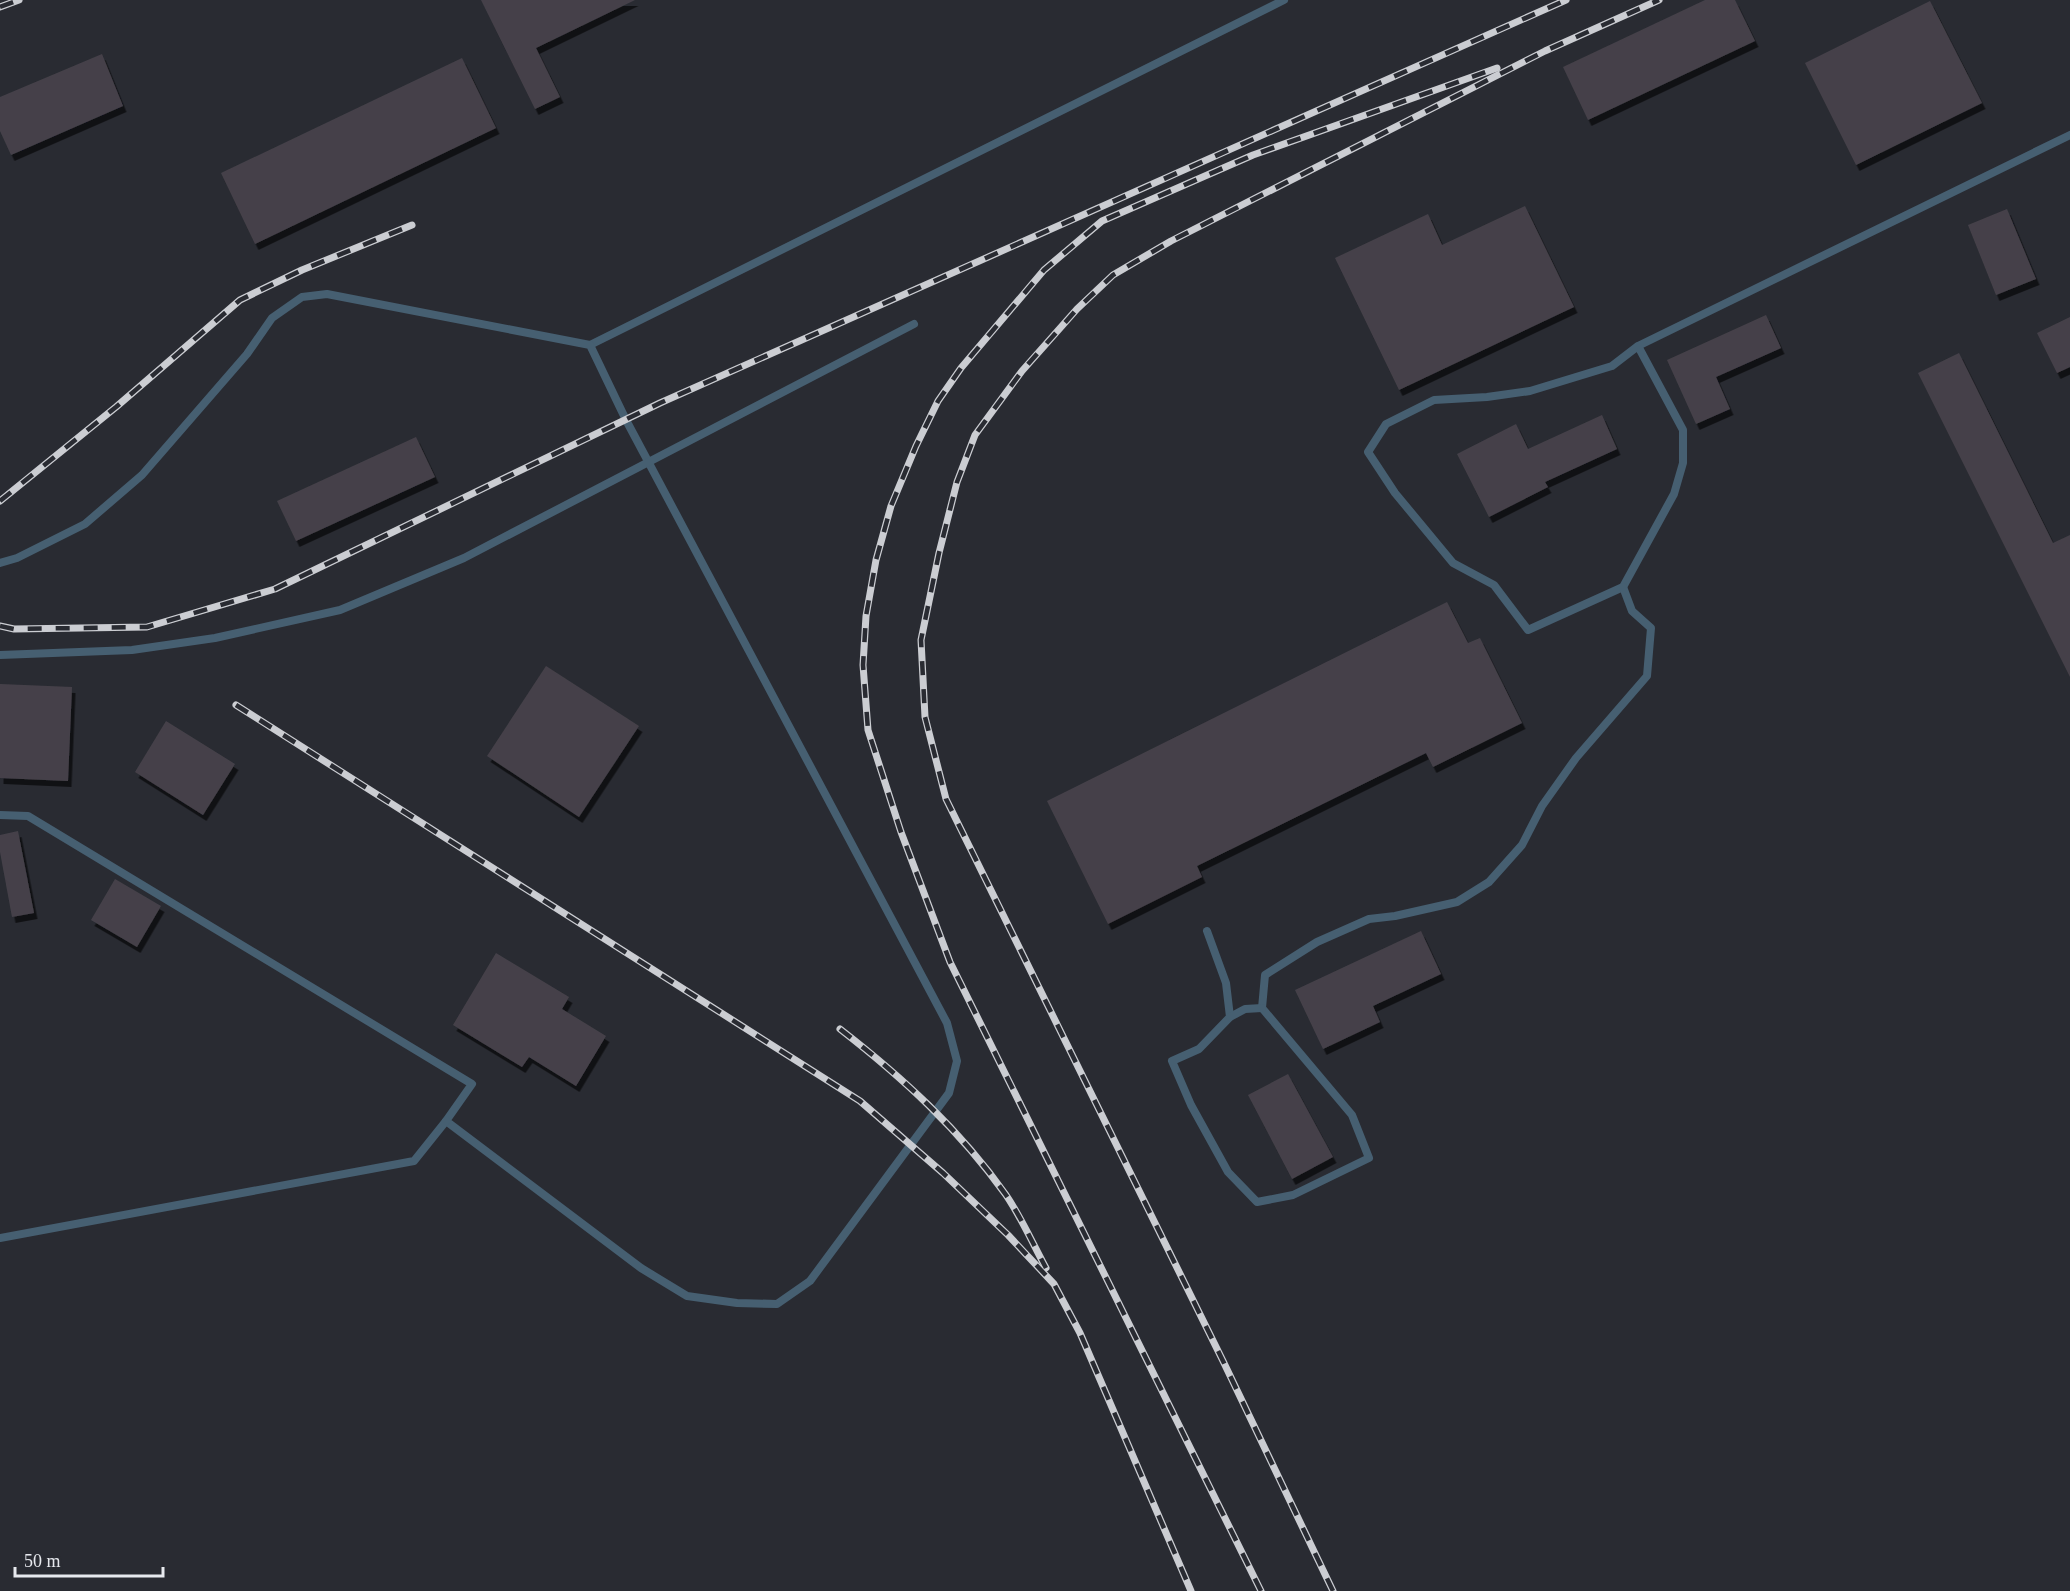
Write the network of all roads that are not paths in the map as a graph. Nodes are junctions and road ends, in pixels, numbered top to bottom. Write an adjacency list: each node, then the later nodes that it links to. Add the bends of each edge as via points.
1 (1284, 0): 4 (lane)
2 (2070, 135): 5 (lane)
3 (914, 324): 6 (lane)
4 (590, 345): 6 (lane); 7 (lane, via 327,294 302,297 272,318 142,475 85,524)
5 (1638, 346): 8 (lane, via 1683,430 1683,463 1674,494); 8 (lane, via 1612,366 1530,391 1434,400 1386,424 1368,452 1395,493 1453,563 1494,585 1528,630)
6 (648, 463): 9 (lane, via 464,558 340,610 215,638 132,650); 14 (lane, via 947,1023 957,1061 949,1093 810,1281 777,1304 687,1296 641,1268)
7 (0, 563)
8 (1623, 587): 12 (lane, via 1632,611 1651,628 1647,676 1576,758 1542,806 1522,845 1489,882 1457,902 1369,919 1317,942 1265,975)
9 (0, 655)
10 (0, 815): 14 (lane, via 28,816 472,1084)
11 (1207, 931): 13 (lane, via 1226,983)
12 (1262, 1008): 13 (lane, via 1245,1009); 13 (lane, via 1352,1115 1369,1158 1293,1195 1257,1202 1228,1172 1172,1061 1199,1049)
13 (1230, 1017)
14 (446, 1121): 15 (lane, via 414,1161)
15 (0, 1238)

